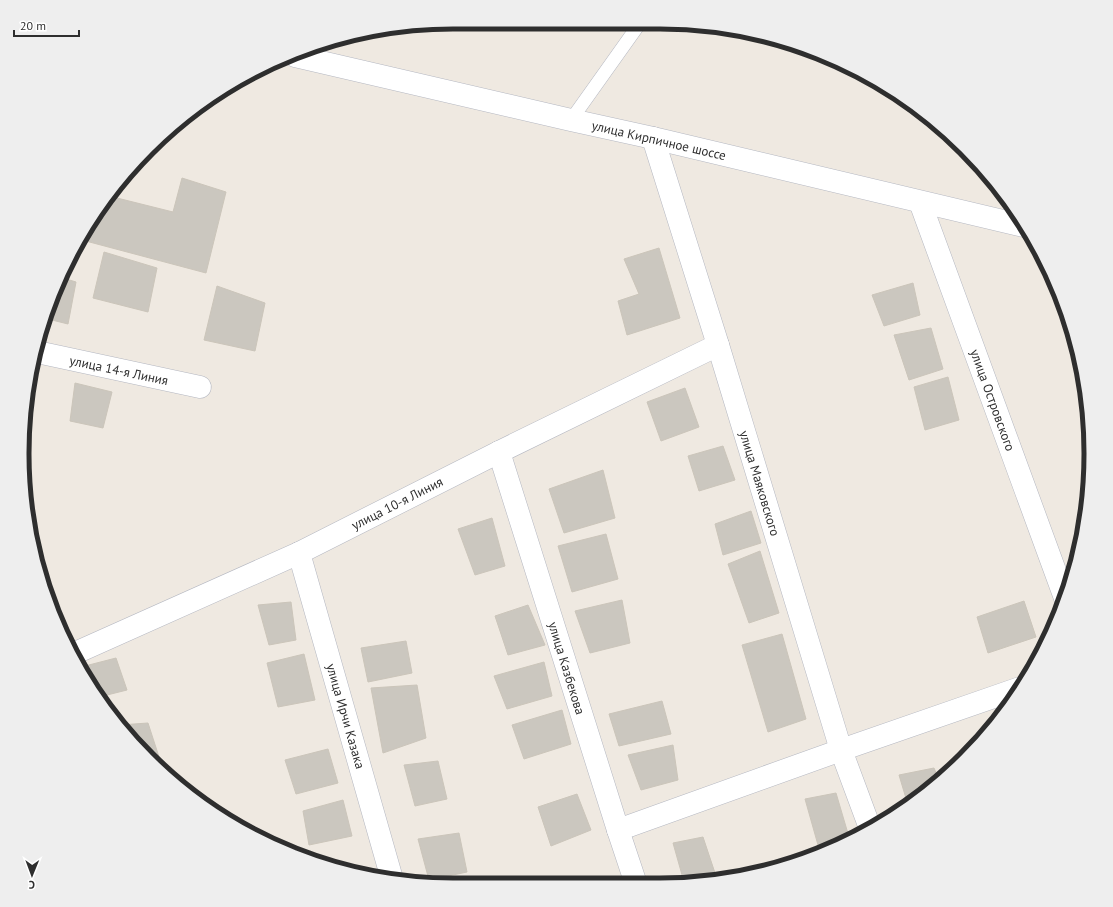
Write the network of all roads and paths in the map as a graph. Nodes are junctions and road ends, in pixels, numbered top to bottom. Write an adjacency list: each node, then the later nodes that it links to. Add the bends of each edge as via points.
1 (636, 29): 3 (lane)
2 (301, 57): 3 (street, улица Кирпичное шоссе)
3 (571, 120): 4 (street, улица Кирпичное шоссе)
4 (653, 138): 5 (street, улица Кирпичное шоссе); 7 (street, улица Маяковского)
5 (920, 202): 6 (street, улица Кирпичное шоссе); 12 (street, улица Островского)
6 (1016, 224)
7 (718, 345): 10 (street, улица 10-я Линия); 15 (street, улица Маяковского)
8 (41, 353): 9 (street, улица 14-я Линия)
9 (200, 387)
10 (499, 452): 11 (street, улица 10-я Линия); 17 (street, улица Казбекова)
11 (299, 553): 13 (street, улица 10-я Линия); 18 (street, улица Ирчи Казака)
12 (1062, 588)
13 (78, 651)
14 (1010, 691): 15 (street)
15 (841, 750): 16 (street, улица Маяковского); 17 (street)
16 (868, 823)
17 (618, 830): 19 (street, улица Казбекова)
18 (390, 873)
19 (634, 878)

